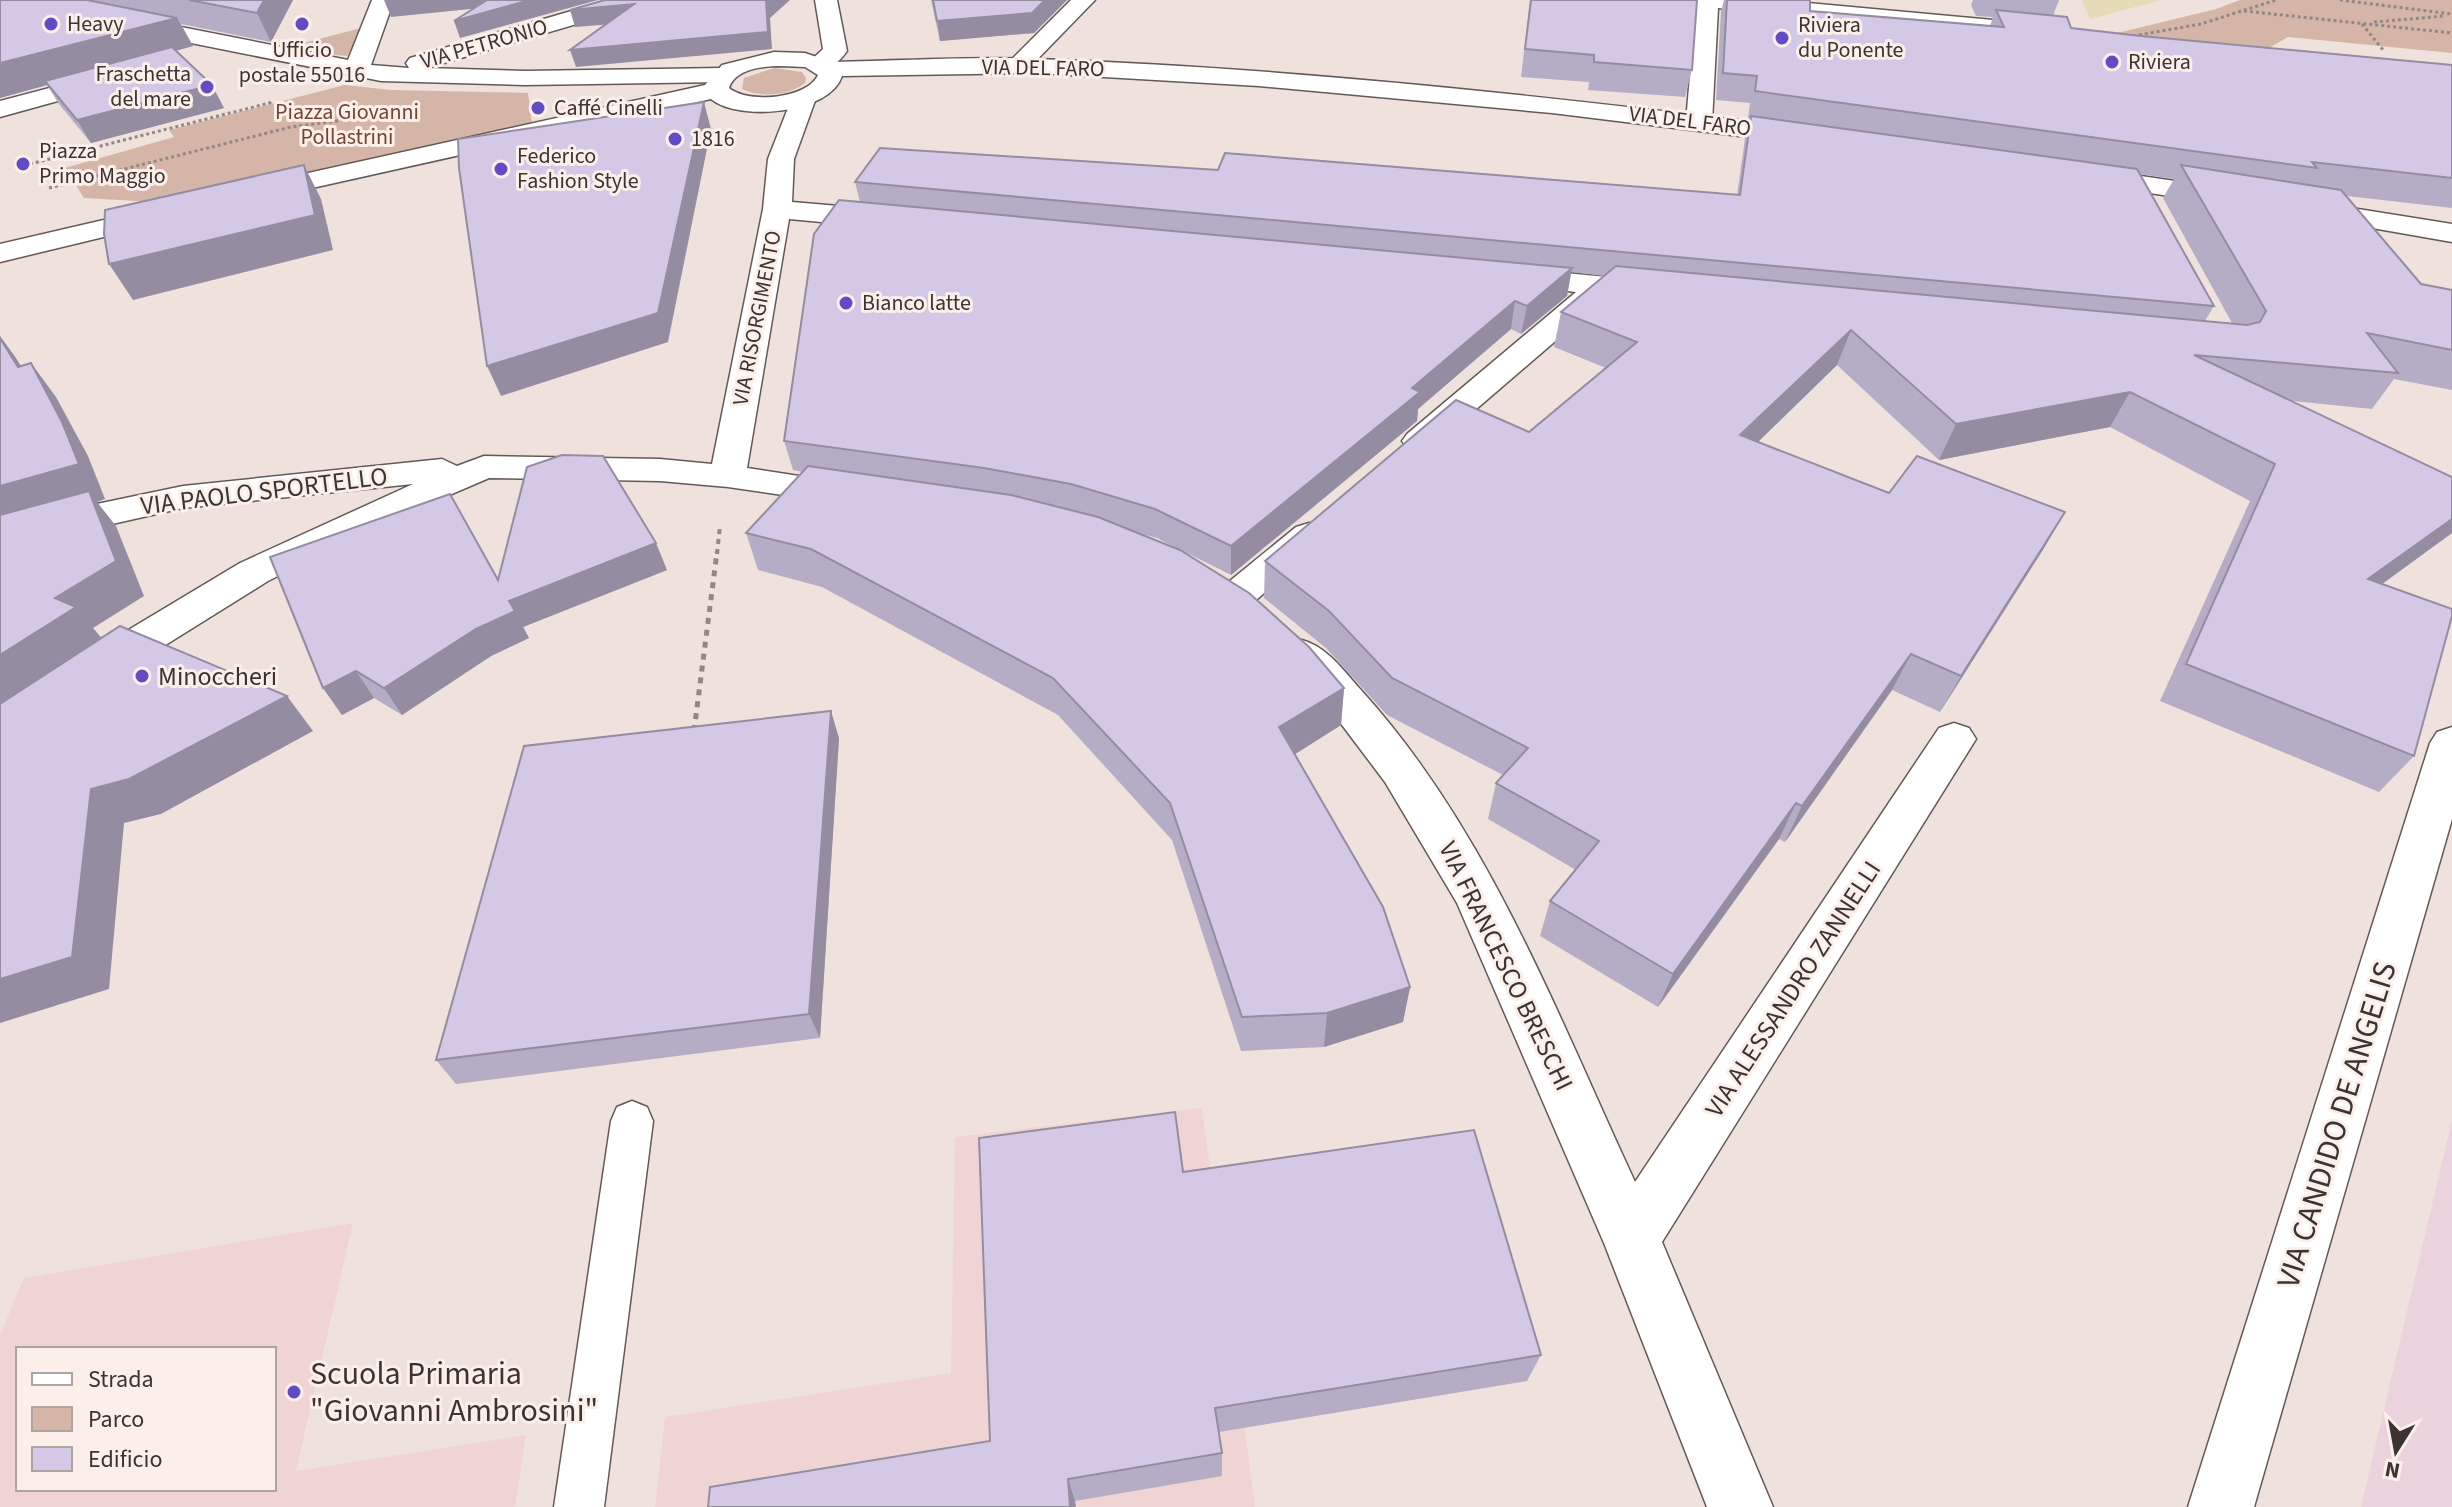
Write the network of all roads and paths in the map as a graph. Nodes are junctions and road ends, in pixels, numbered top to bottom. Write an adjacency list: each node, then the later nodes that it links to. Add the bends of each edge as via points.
1 (11, 0): 14 (street)
2 (633, 0): 18 (street, VIA PETRONIO)
3 (826, 0): 19 (street, via 835,51)
4 (1084, 0): 17 (street)
5 (1705, 0): 13 (street); 28 (street)
6 (2276, 0): 9 (path)
7 (2340, 0): 10 (path)
8 (381, 5): 18 (street)
9 (2244, 11): 11 (path); 13 (path)
10 (2452, 15): 11 (path)
11 (2361, 23): 12 (path); 15 (path)
12 (2452, 33)
13 (2120, 39)
14 (236, 46): 16 (street); 18 (street)
15 (2384, 51)
16 (191, 57)
17 (1018, 66): 19 (street, VIA DEL FARO); 21 (street, VIA DEL FARO)
18 (369, 71): 23 (street)
19 (825, 72): 21 (street, VIA DEL FARO); 22 (street, via 774,59 741,66); 24 (street)
20 (132, 73): 27 (street)
21 (1259, 79): 28 (street, VIA DEL FARO)
22 (719, 82): 23 (street); 26 (street, via 734,101)
23 (662, 90): 34 (street)
24 (804, 98): 26 (street); 30 (street, VIA RISORGIMENTO)
25 (274, 101): 31 (path)
26 (761, 104): 30 (street, VIA RISORGIMENTO)
27 (0, 109)
28 (1699, 122): 29 (street, VIA DEL FARO)
29 (1826, 139)
30 (781, 159): 38 (street, VIA RISORGIMENTO)
31 (30, 164)
32 (2065, 173): 33 (street)
33 (2138, 184): 35 (street); 39 (street)
34 (223, 200)
35 (2248, 200)
36 (2278, 205): 41 (street)
37 (192, 207): 42 (street)
38 (777, 209): 40 (street); 48 (street, VIA RISORGIMENTO)
39 (2153, 211)
40 (920, 222)
41 (2452, 233)
42 (6, 252)
43 (1476, 274): 44 (street)
44 (1603, 285): 45 (street); 47 (street)
45 (1681, 293)
46 (484, 467): 48 (street); 51 (street, VIA PAOLO SPORTELLO, via 183,497); 52 (street, via 254,572 120,654)
47 (1389, 467)
48 (728, 476): 49 (street); 54 (path)
49 (900, 501)
50 (1329, 517): 57 (street, VIA FRANCESCO BRESCHI, via 1219,588 1295,647 1351,704 1405,774 1455,854 1498,940)
51 (0, 544)
52 (0, 737)
53 (1954, 739): 57 (street, VIA ALESSANDRO ZANNELLI)
54 (693, 740)
55 (2452, 743): 60 (street, VIA CANDIDO DE ANGELIS)
56 (632, 1121): 58 (lane)
57 (1631, 1238): 59 (street, VIA FRANCESCO BRESCHI)
58 (579, 1507)
59 (1740, 1507)
60 (2221, 1507)

